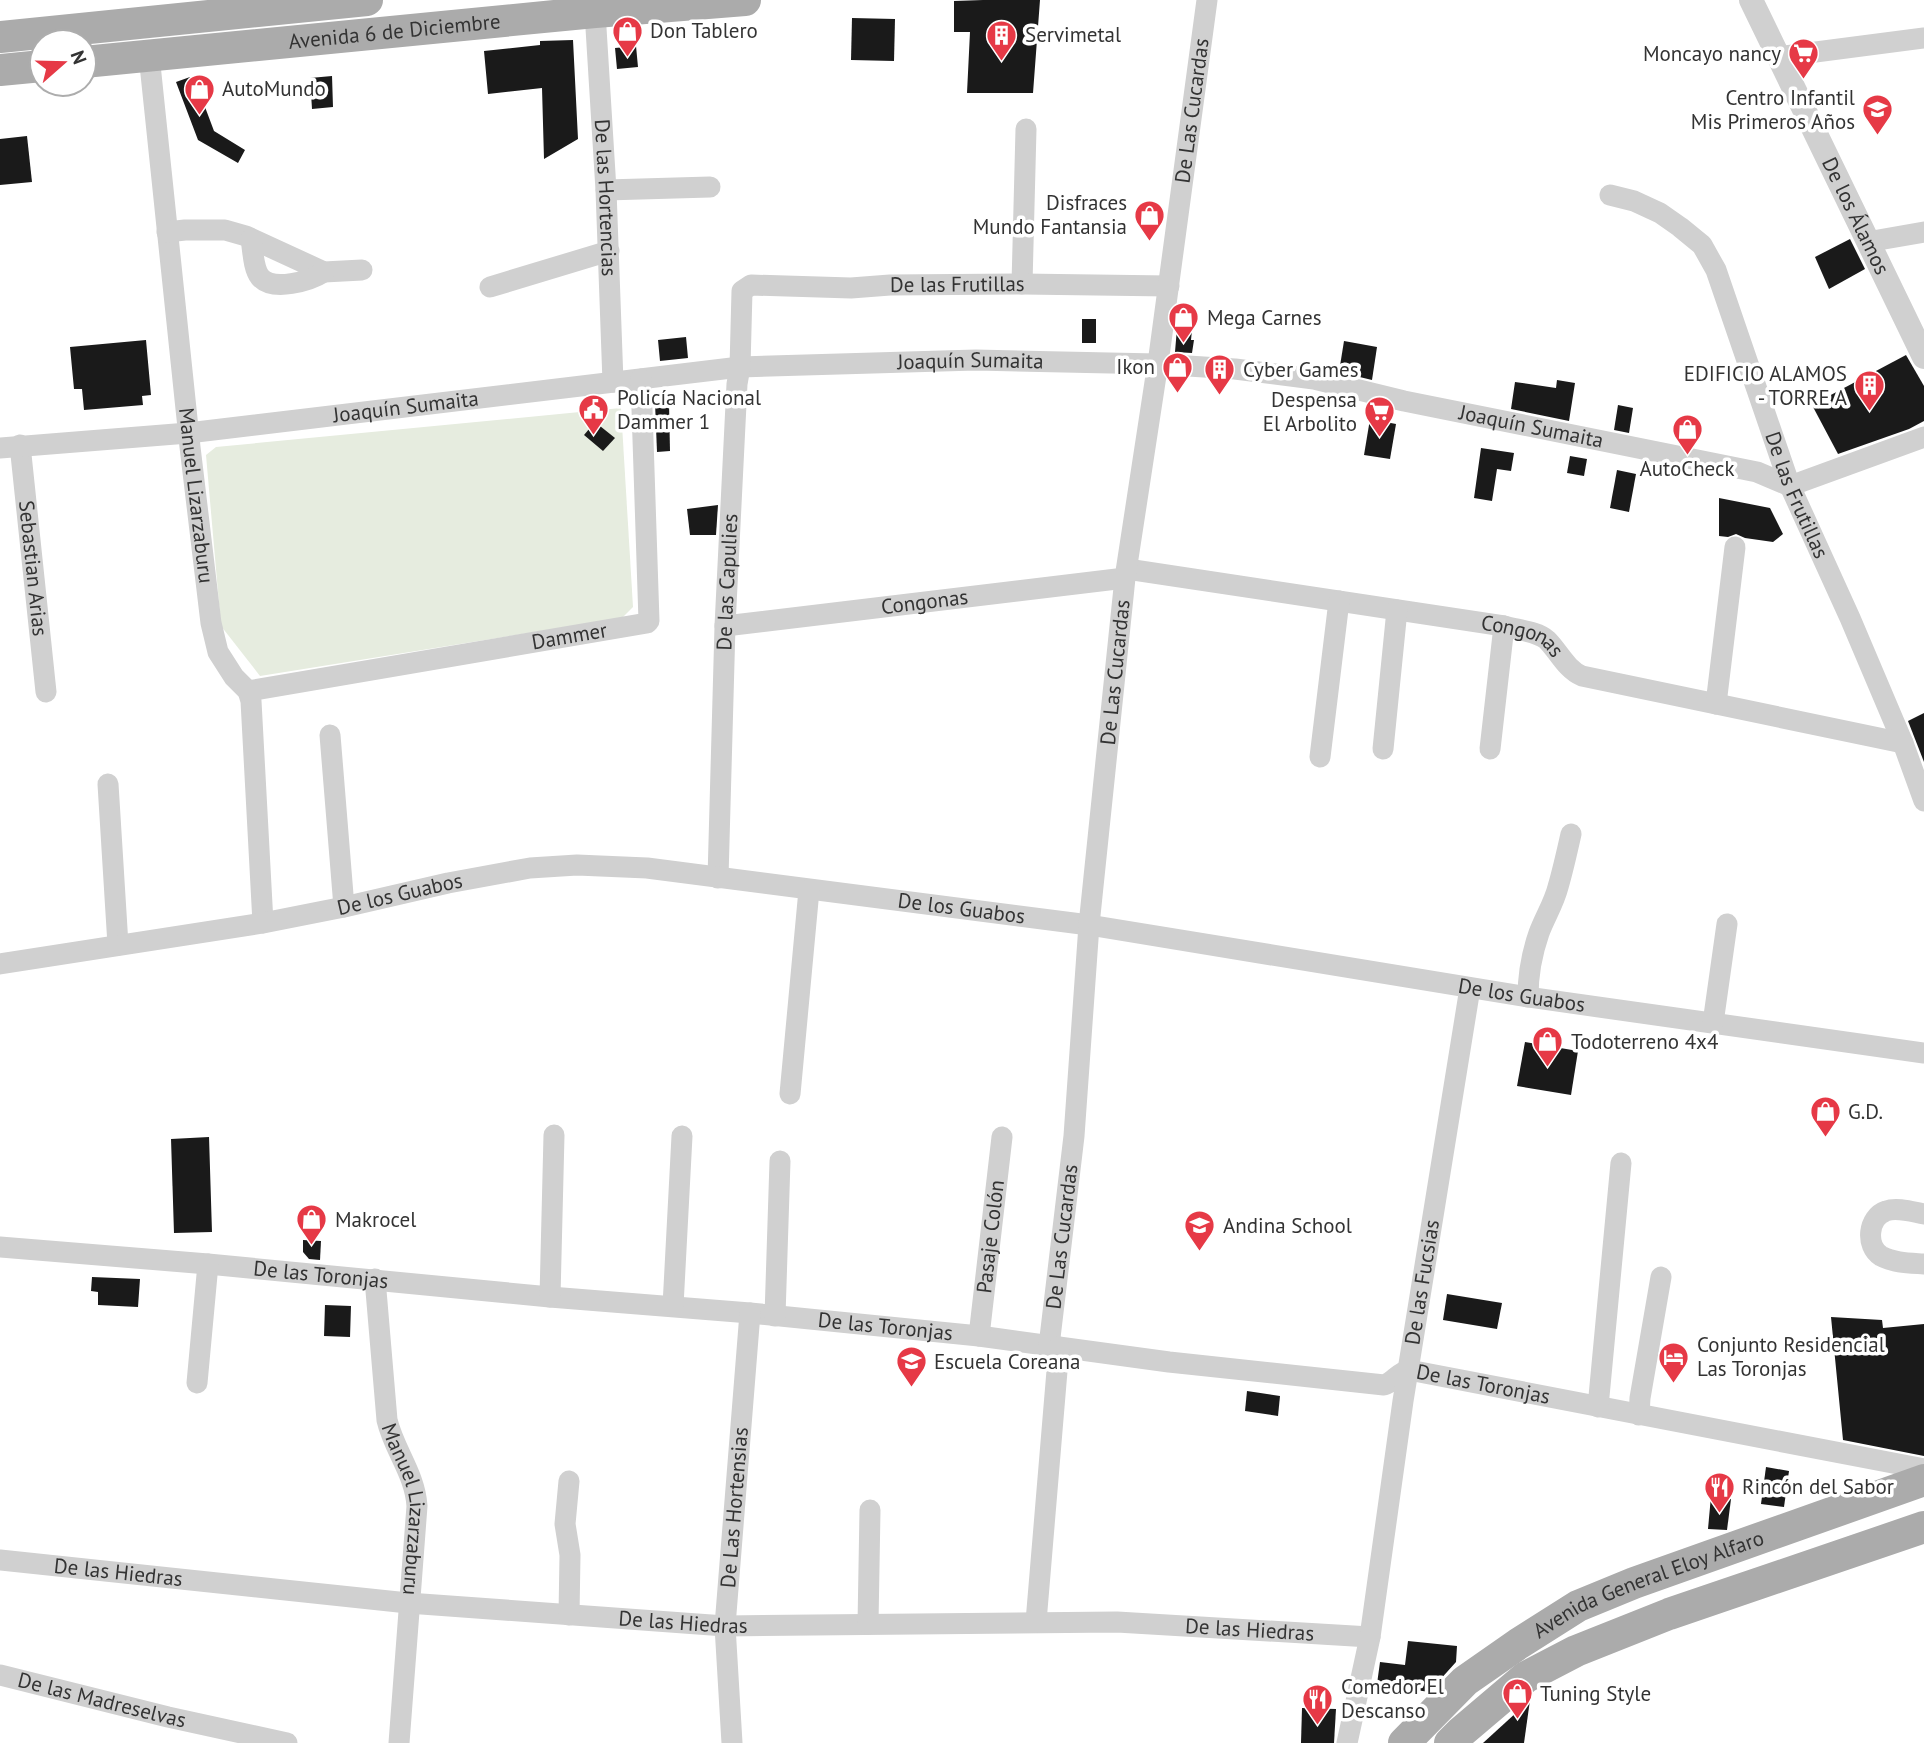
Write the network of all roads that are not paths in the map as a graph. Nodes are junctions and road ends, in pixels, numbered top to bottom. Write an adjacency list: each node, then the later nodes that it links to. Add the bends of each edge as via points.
1 (367, 0): 5 (main road, Avenida 6 de Diciembre)
2 (745, 0): 6 (main road, Avenida 6 de Diciembre)
3 (1207, 0): 26 (street, De Las Cucardas)
4 (1751, 0): 10 (street, De los Álamos)
5 (179, 10): 7 (main road, Avenida 6 de Diciembre)
6 (595, 12): 9 (main road, Avenida 6 de Diciembre); 16 (street, De las Hortencias)
7 (0, 37)
8 (1924, 38): 10 (street)
9 (149, 55): 11 (main road, Avenida 6 de Diciembre); 18 (street, Manuel Lizarzaburu)
10 (1777, 57): 21 (street, De los Álamos)
11 (98, 60)
12 (28, 67): 13 (main road)
13 (0, 70)
14 (1026, 129): 25 (street)
15 (710, 187): 16 (street)
16 (606, 190): 22 (street, De las Hortencias)
17 (1610, 195): 37 (street, De las Frutillas, via 1660,213 1702,245 1716,270)
18 (167, 232): 20 (street, via 225,230); 34 (street, Manuel Lizarzaburu)
19 (1924, 232): 21 (street)
20 (251, 239): 24 (street); 24 (street, via 263,280 277,285 312,279)
21 (1867, 242): 29 (street, De los Álamos)
22 (609, 251): 27 (street); 33 (street, De las Hortencias)
23 (362, 270): 24 (street)
24 (324, 272)
25 (1022, 284): 26 (street, De las Frutillas); 28 (street, De las Frutillas)
26 (1168, 286): 30 (street, De Las Cucardas)
27 (490, 287)
28 (746, 287): 31 (street, De las Capulies, via 742,292)
29 (1924, 357)
30 (1157, 364): 31 (street, Joaquín Sumaita, via 976,360); 37 (street, Joaquín Sumaita, via 1314,379 1757,472); 39 (street, De Las Cucardas)
31 (740, 367): 32 (street, Joaquín Sumaita); 42 (street, De las Capulies)
32 (641, 379): 33 (street, Joaquín Sumaita); 44 (street, Dammer, via 649,621)
33 (612, 382): 34 (street, Joaquín Sumaita)
34 (188, 433): 36 (street, Joaquín Sumaita); 44 (street, Manuel Lizarzaburu, via 214,639 226,665)
35 (1924, 437): 37 (street)
36 (10, 446): 45 (street, Sebastian Arias)
37 (1790, 486): 48 (street, De las Frutillas)
38 (1735, 547): 46 (street)
39 (1126, 574): 40 (street, Congonas); 42 (street, Congonas); 60 (street, De Las Cucardas)
40 (1339, 601): 41 (street, Congonas); 51 (street)
41 (1397, 610): 43 (street, Congonas); 49 (street)
42 (725, 626): 55 (street, De las Capulies)
43 (1504, 626): 46 (street, Congonas, via 1542,637 1578,674); 50 (street)
44 (248, 691): 58 (street)
45 (46, 692)
46 (1716, 705): 48 (street, Congonas)
47 (330, 735): 57 (street)
48 (1903, 743): 53 (street, De las Frutillas)
49 (1383, 749)
50 (1490, 749)
51 (1320, 757)
52 (108, 784): 61 (street)
53 (1924, 801)
54 (1571, 834): 64 (street, via 1558,887 1533,952)
55 (718, 878): 56 (street, De los Guabos); 57 (street, De los Guabos, via 621,866 538,867)
56 (809, 890): 60 (street, De los Guabos); 67 (street)
57 (344, 907): 58 (street, De los Guabos)
58 (263, 923): 61 (street, De los Guabos)
59 (1727, 924): 65 (street)
60 (1089, 925): 63 (street, De los Guabos); 84 (street, De Las Cucardas)
61 (118, 945): 62 (street, De los Guabos)
62 (0, 964)
63 (1470, 988): 64 (street, De los Guabos); 85 (street, De las Fucsias)
64 (1528, 997): 65 (street, De los Guabos)
65 (1713, 1023): 66 (street, De los Guabos)
66 (1924, 1053)
67 (790, 1094)
68 (554, 1135): 79 (street)
69 (682, 1136): 80 (street)
70 (1002, 1137): 83 (street, Pasaje Colón)
71 (780, 1161): 82 (street)
72 (1621, 1163): 87 (street)
73 (1924, 1214): 76 (street, via 1886,1211 1875,1220 1871,1233 1874,1249 1884,1257)
74 (0, 1247): 75 (street, De las Toronjas)
75 (208, 1264): 78 (street, De las Toronjas); 86 (street)
76 (1924, 1264)
77 (1661, 1277): 88 (street)
78 (375, 1279): 79 (street, De las Toronjas); 95 (street, Manuel Lizarzaburu, via 387,1420 416,1495)
79 (550, 1297): 80 (street, De las Toronjas)
80 (673, 1306): 81 (street, De las Toronjas)
81 (750, 1313): 82 (street, De las Toronjas); 99 (street, De Las Hortensias)
82 (775, 1315): 83 (street, De las Toronjas)
83 (979, 1336): 84 (street, De las Toronjas)
84 (1054, 1347): 85 (street, De las Toronjas, via 1384,1385); 97 (street, De Las Cucardas)
85 (1409, 1370): 87 (street, De las Toronjas); 100 (street, De las Fucsias)
86 (197, 1383)
87 (1598, 1407): 88 (street, De las Toronjas)
88 (1639, 1415): 89 (street, De las Toronjas)
89 (1924, 1469)
90 (1924, 1480): 106 (main road, Avenida General Eloy Alfaro, via 1578,1606 1465,1681)
91 (569, 1481): 96 (street, via 565,1524 570,1555)
92 (870, 1510): 98 (street)
93 (1924, 1527): 107 (main road, Avenida General Eloy Alfaro, via 1576,1651 1526,1677)
94 (0, 1560): 95 (street, De las Hiedras)
95 (408, 1603): 96 (street, De las Hiedras); 103 (street, Manuel Lizarzaburu)
96 (569, 1615): 99 (street, De las Hiedras)
97 (1036, 1622): 98 (street, De las Hiedras); 100 (street, De las Hiedras, via 1117,1622)
98 (868, 1625): 99 (street, De las Hiedras)
99 (725, 1626): 104 (street, De Las Hortensias)
100 (1370, 1637): 105 (street, De las Fucsias)
101 (0, 1675): 102 (street, De las Madreselvas)
102 (287, 1743)
103 (399, 1743)
104 (732, 1743)
105 (1347, 1743)
106 (1404, 1743)
107 (1450, 1743)

